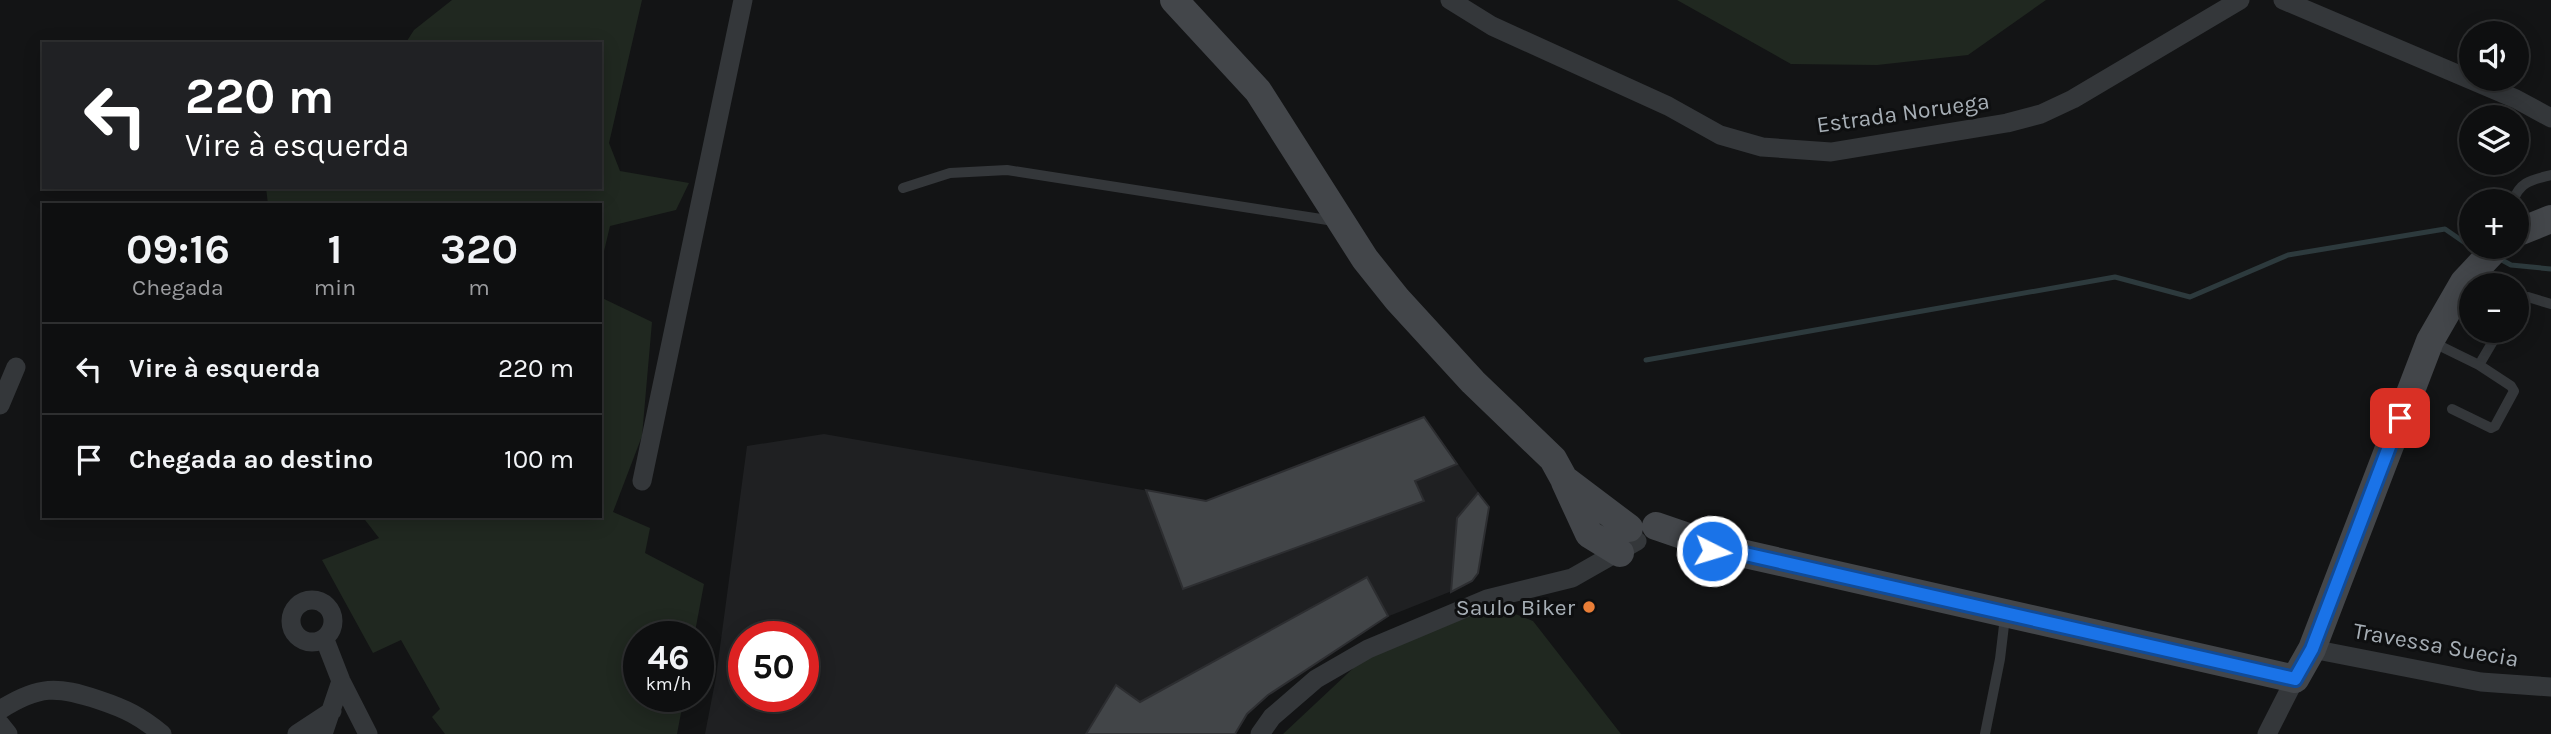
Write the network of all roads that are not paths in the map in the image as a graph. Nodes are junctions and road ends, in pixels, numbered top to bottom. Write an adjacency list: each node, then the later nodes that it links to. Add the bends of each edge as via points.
1 (743, 0): 23 (street)
2 (1174, 0): 11 (main road, via 1258,91)
3 (1450, 0): 4 (street, Estrada Noruega, via 1492,26 1668,106 1720,135 1762,147 1831,152 2042,114)
4 (2240, 0)
5 (2283, 0): 6 (street)
6 (2551, 118)
7 (2551, 175): 9 (lane, via 2525,182)
8 (903, 188): 11 (lane, via 950,173 1007,170)
9 (2518, 189)
10 (2551, 219): 12 (main road)
11 (1341, 222): 22 (main road, via 1397,299)
12 (2529, 228)
13 (2484, 259): 16 (main road, via 2464,282)
14 (2529, 297): 15 (lane)
15 (2551, 304)
16 (2430, 341): 18 (lane); 27 (main road)
17 (2492, 343): 18 (lane)
18 (2479, 365): 21 (lane, via 2514,391 2496,426 2489,428)
19 (16, 367): 20 (street)
20 (0, 405)
21 (2452, 408)
22 (1559, 469): 24 (main road, via 1578,470); 24 (main road, via 1589,534)
23 (642, 481)
24 (1638, 534): 25 (main road); 39 (street, via 1572,578 1487,599 1367,649 1315,679 1272,717)
25 (2005, 613): 28 (main road); 40 (lane)
26 (325, 640): 29 (street)
27 (2312, 649): 28 (main road); 30 (street, Travessa Suecia, via 2481,682)
28 (2295, 679): 41 (street)
29 (341, 681): 32 (street); 38 (street)
30 (2551, 687)
31 (0, 709): 35 (street, via 41,691 66,689 131,710)
32 (331, 710): 36 (street); 37 (street)
33 (0, 724): 34 (street)
34 (8, 734)
35 (162, 734)
36 (297, 734)
37 (323, 734)
38 (368, 734)
39 (1260, 734)
40 (1985, 734)
41 (2267, 734)

